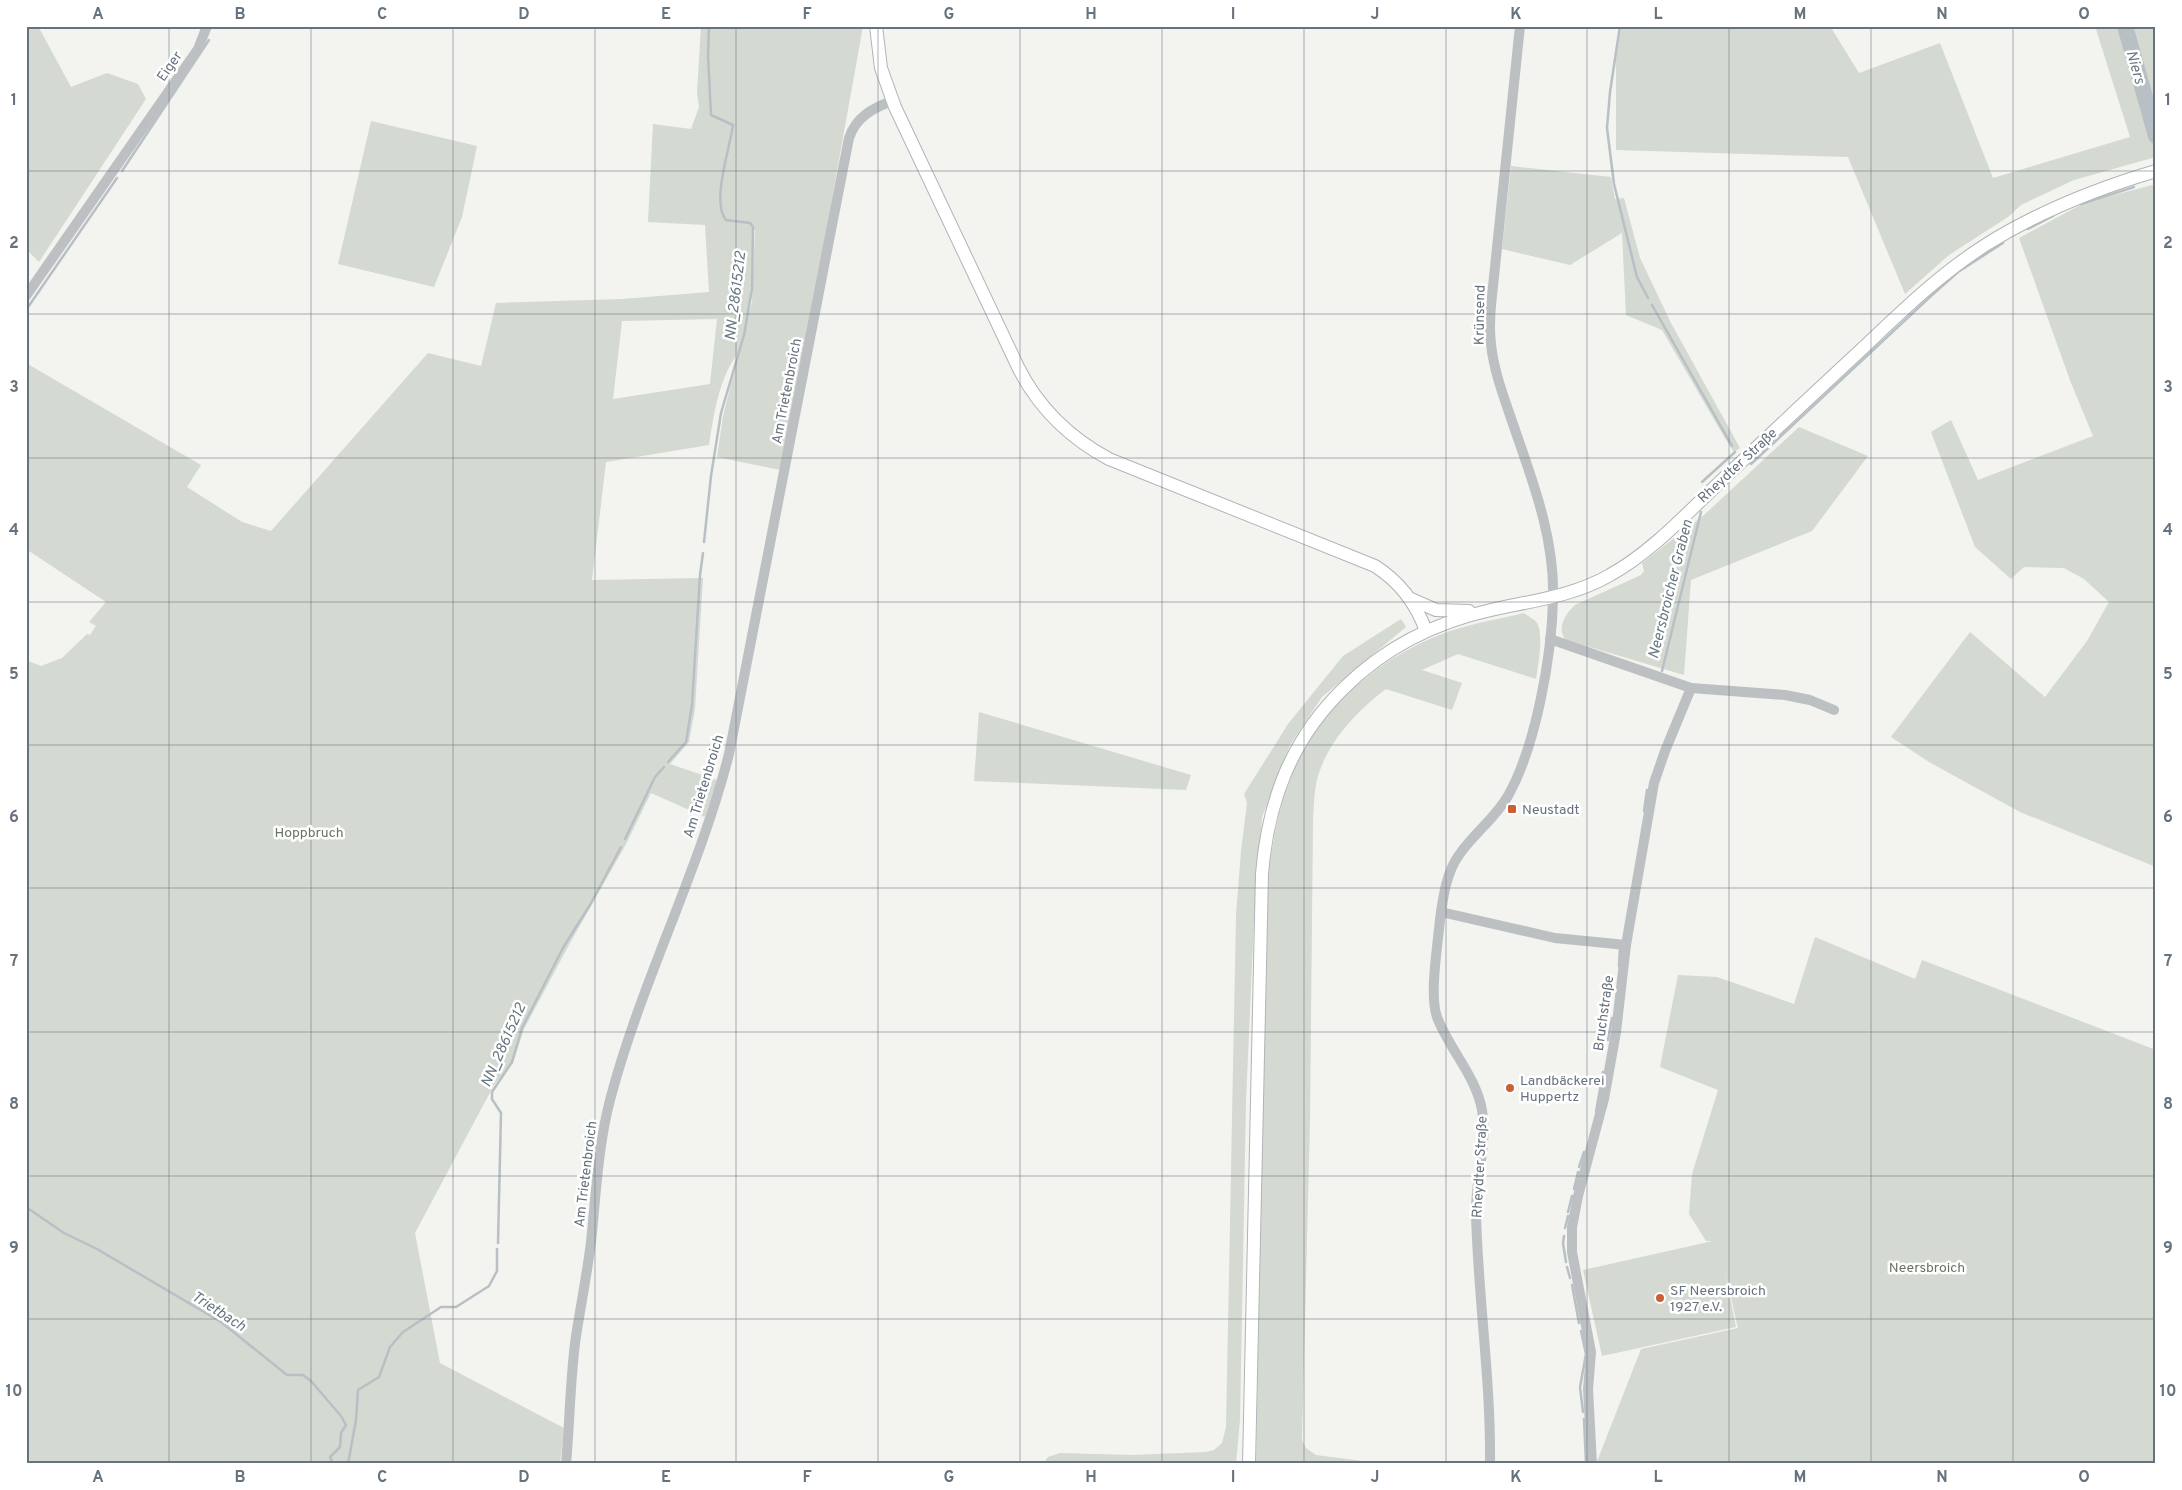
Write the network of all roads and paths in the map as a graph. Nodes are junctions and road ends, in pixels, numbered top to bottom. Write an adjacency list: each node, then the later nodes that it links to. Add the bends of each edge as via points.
1 (207, 26): 6 (street, Eiger, via 198,49)
2 (876, 26): 4 (main road, via 881,68)
3 (1520, 26): 7 (street, Krünsend, via 1490,338 1497,375 1541,509)
4 (892, 101): 8 (main road, via 1020,373 1056,420 1080,441 1118,463 1368,562 1388,575); 16 (street, Am Trietenbroich, via 867,114 849,138 729,754 695,859 633,1025 610,1101 576,1336)
5 (2152, 172): 7 (main road, Rheydter Straße, via 2064,202 2017,226 1957,264 1636,558 1597,582)
6 (26, 296)
7 (1554, 597): 9 (main road); 11 (street, Rheydter Straße)
8 (1410, 598): 9 (main road, via 1441,611); 10 (main road)
9 (1491, 610): 10 (main road)
10 (1426, 631): 17 (main road, via 1373,663 1324,710 1294,753 1270,816 1261,889)
11 (1550, 639): 12 (street); 14 (street, Rheydter Straße, via 1533,731 1519,773 1496,813 1457,857)
12 (1692, 688): 13 (street, via 1777,694 1810,700); 15 (street, Bruchstraße, via 1656,775)
13 (1834, 710)
14 (1441, 912): 15 (street, via 1546,936); 18 (street, Rheydter Straße, via 1435,1010 1476,1089 1483,1120 1476,1212 1489,1399)
15 (1626, 945): 19 (street, Bruchstraße, via 1604,1099 1571,1234 1591,1352 1588,1389)
16 (566, 1464)
17 (1249, 1464)
18 (1490, 1464)
19 (1592, 1464)

